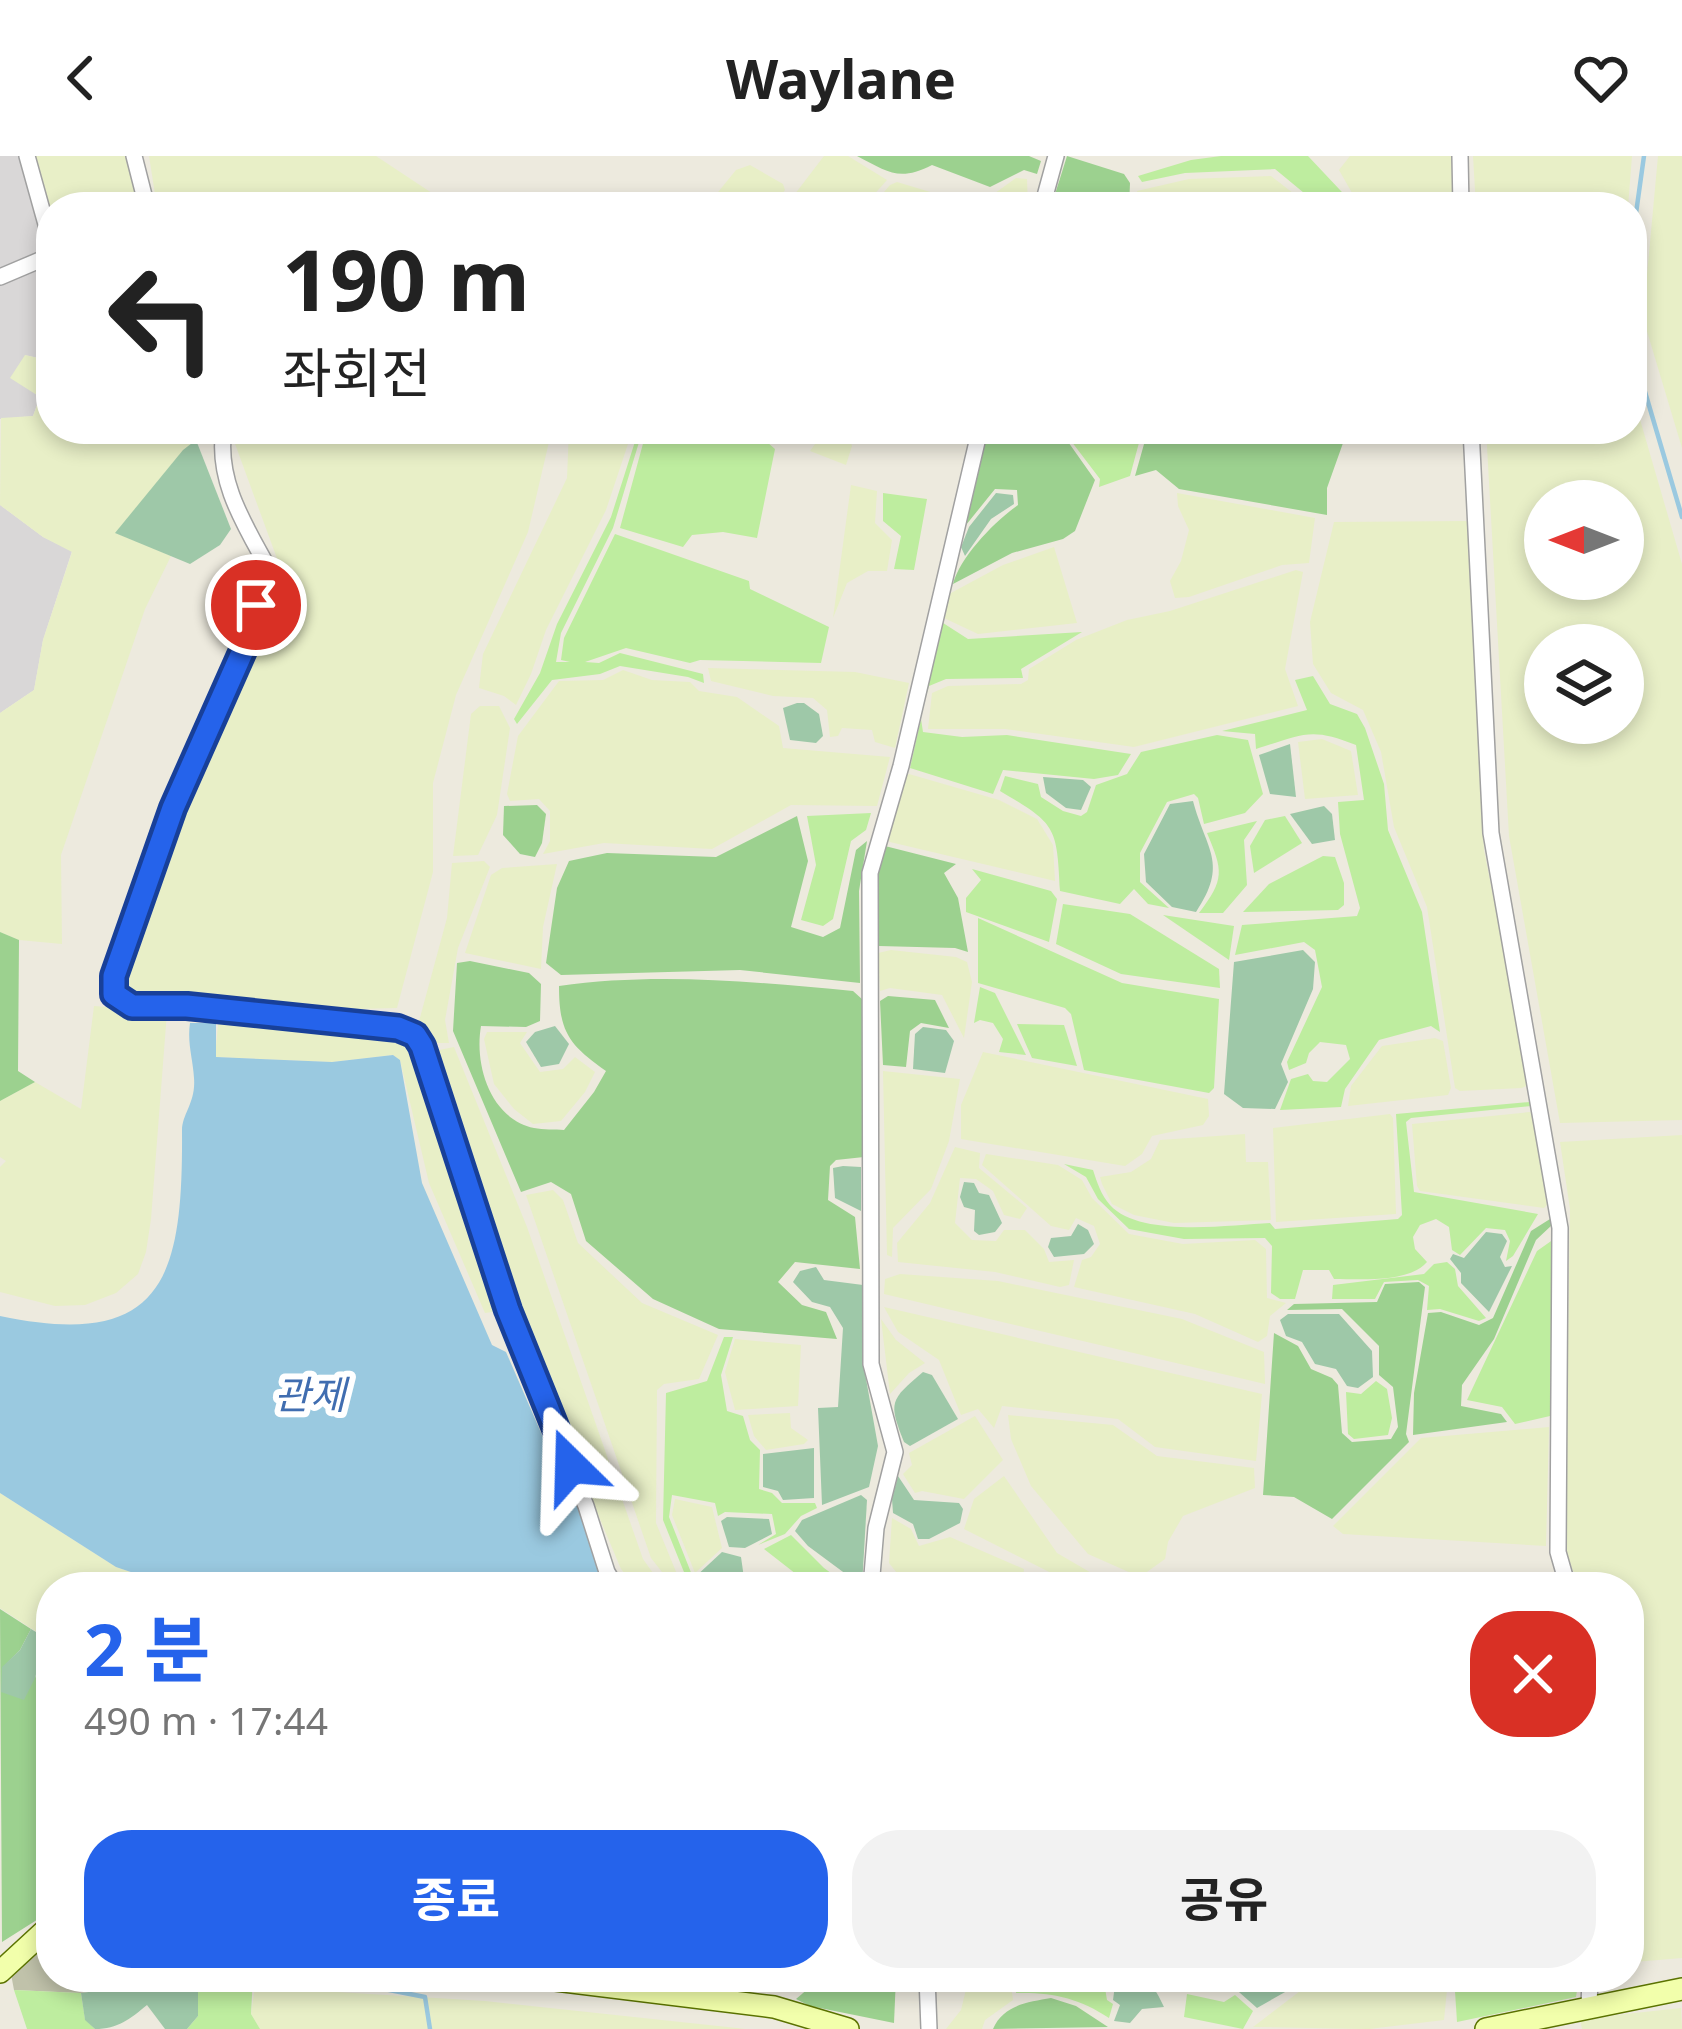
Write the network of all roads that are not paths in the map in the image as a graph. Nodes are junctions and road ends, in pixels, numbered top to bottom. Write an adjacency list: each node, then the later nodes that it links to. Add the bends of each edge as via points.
1 (28, 156): 5 (street)
2 (134, 156): 6 (street)
3 (1056, 156): 7 (street)
4 (1460, 156): 8 (street)
5 (38, 192)
6 (144, 192)
7 (1046, 192)
8 (1461, 192)
9 (36, 262): 10 (street)
10 (0, 277)
11 (221, 444): 14 (street, via 231,501 266,564 245,646 173,808 114,994 132,1006 415,1035)
12 (976, 444): 15 (street, via 870,873 871,1364 895,1452)
13 (1473, 444): 16 (street, via 1491,833 1560,1228)
14 (607, 1572)
15 (872, 1572)
16 (1564, 1572)
17 (36, 1939): 18 (main road)
18 (0, 1972)
19 (1682, 1989): 23 (main road)
20 (652, 1992): 24 (main road, via 774,2007)
21 (927, 1992): 25 (street)
22 (1590, 1992): 23 (street)
23 (1589, 2007): 26 (main road)
24 (848, 2029)
25 (928, 2029)
26 (1486, 2029)

